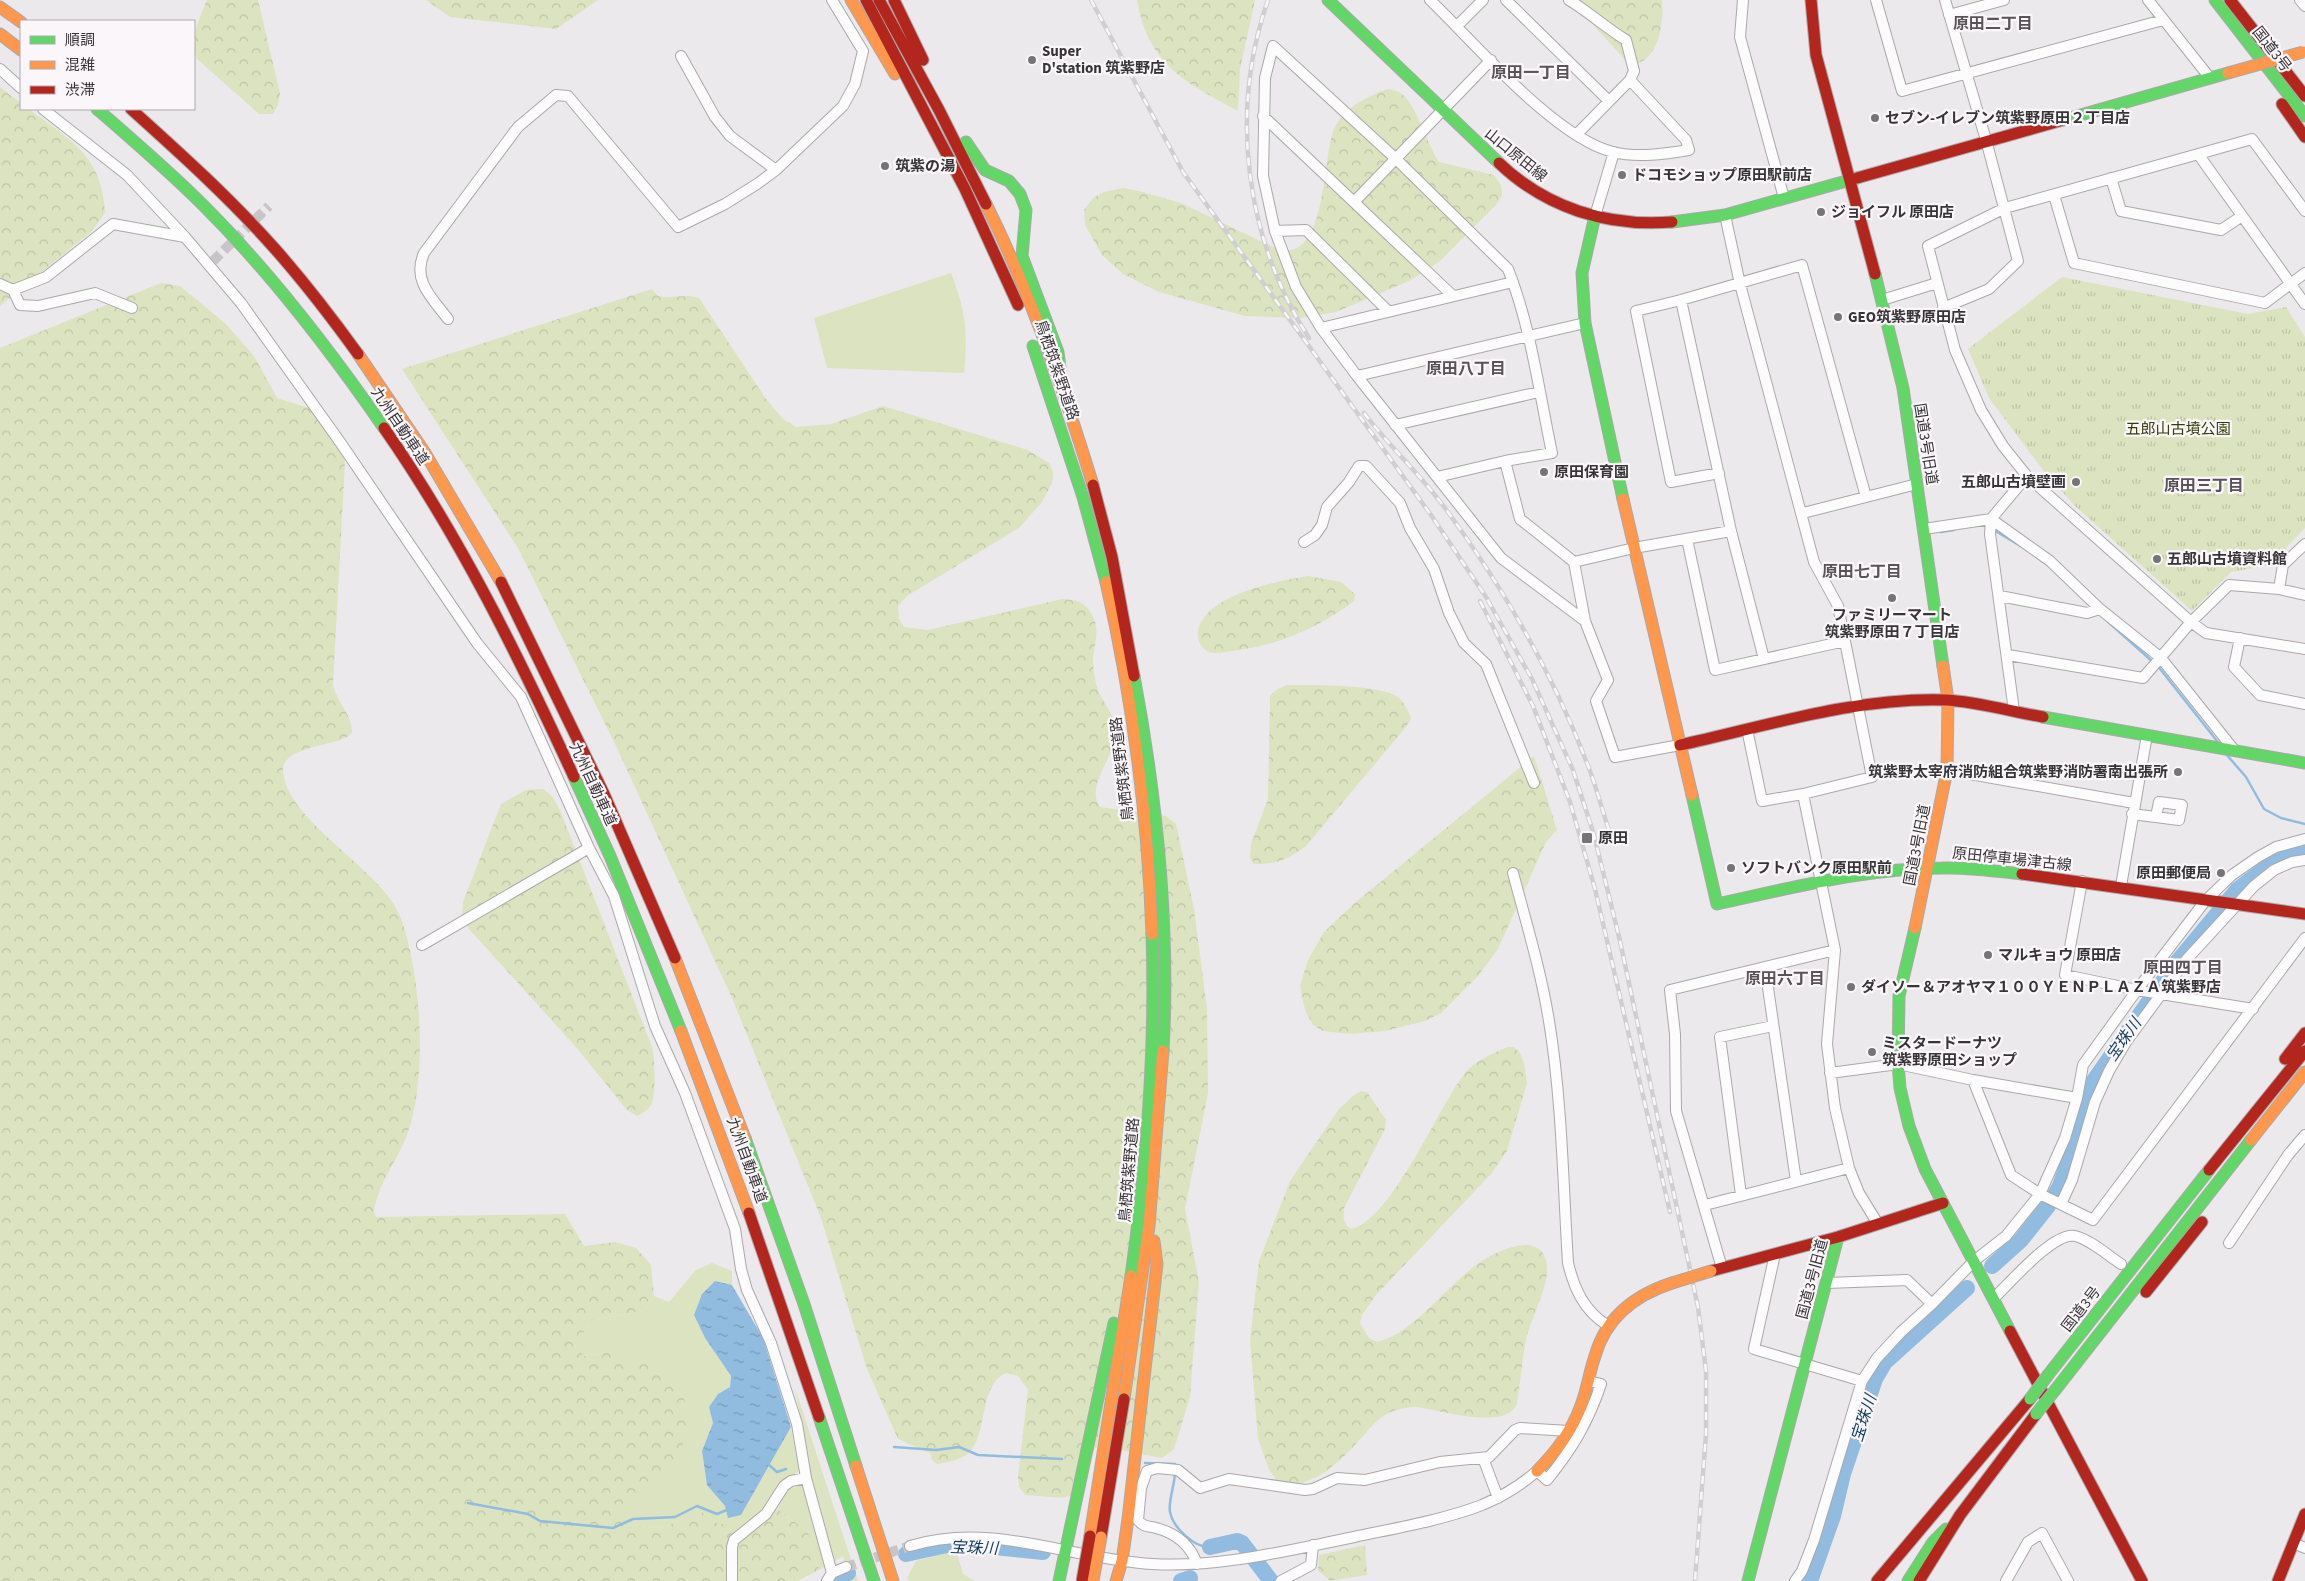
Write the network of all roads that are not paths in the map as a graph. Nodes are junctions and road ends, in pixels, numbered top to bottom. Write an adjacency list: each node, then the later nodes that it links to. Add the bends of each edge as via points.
1 (832, 0): 56 (street, via 863,52 855,84 843,106)
2 (850, 0): 53 (main road, via 913,106)
3 (866, 0): 53 (main road, 鳥栖筑紫野道路)
4 (879, 0): 89 (main road, 鳥栖筑紫野道路, via 956,140 1003,238)
5 (894, 0): 89 (main road, via 972,154 985,170 1009,181 1020,194 1026,210 1022,256 1058,352)
6 (1328, 0): 46 (main road, 山口原田線)
7 (1430, 0): 26 (street)
8 (1483, 0): 26 (street)
9 (1506, 0): 42 (street)
10 (1568, 0): 37 (street, via 1626,40 1634,71)
11 (1743, 0): 60 (street, via 1740,37)
12 (1811, 0): 58 (main road, 国道3号旧道, via 1816,55)
13 (1876, 0): 35 (street, via 1902,91)
14 (1945, 0): 23 (street)
15 (2004, 0): 23 (street)
16 (2148, 0): 24 (street)
17 (2215, 0): 34 (main road, 国道3号)
18 (2230, 0): 27 (main road, 国道3号)
19 (2242, 0): 38 (main road)
20 (2300, 0): 21 (street)
21 (2305, 6)
22 (0, 7): 25 (main road)
23 (1949, 15): 35 (street)
24 (2163, 20): 35 (street); 36 (street)
25 (20, 21)
26 (1457, 26): 32 (street)
27 (2251, 26): 39 (main road); 41 (main road, 国道3号)
28 (0, 34): 29 (main road)
29 (20, 49)
30 (2304, 51): 36 (main road, 山口原田線, bridge)
31 (681, 56): 56 (street, via 715,117 730,136)
32 (1491, 60): 46 (street); 49 (street, via 1549,116)
33 (0, 68): 40 (street)
34 (2269, 70): 48 (main road, 国道3号); 50 (main road, via 2275,93)
35 (1966, 74): 51 (street)
36 (2210, 78): 51 (main road, 山口原田線)
37 (1630, 80): 42 (street); 52 (street, via 1686,140 1689,150 1660,155)
38 (2305, 81)
39 (2305, 85)
40 (20, 87)
41 (2305, 96)
42 (1609, 101): 49 (street)
43 (45, 110): 68 (street, via 127,175)
44 (98, 110): 206 (main road, 九州自動車道, via 156,160 217,221 288,299 347,375 416,476 514,651 596,823 651,950 790,1326)
45 (133, 110): 207 (main road, 九州自動車道, via 227,198 317,299 434,467 483,548 532,642 614,814 734,1108 810,1320)
46 (1443, 111): 55 (street); 65 (main road, 山口原田線, via 1532,190 1566,208)
47 (1263, 116): 55 (street, via 1265,78 1273,46); 61 (street); 67 (street, via 1263,176)
48 (2305, 116)
49 (1577, 134): 52 (street)
50 (2305, 137)
51 (1986, 140): 58 (main road, 山口原田線); 62 (street)
52 (1614, 152): 65 (street)
53 (949, 154): 171 (main road, 鳥栖筑紫野道路, via 1026,323 1054,407 1098,548 1131,714 1143,820 1153,973 1149,1112)
54 (2198, 154): 57 (street); 63 (street, via 2252,139); 66 (street)
55 (1395, 158): 61 (street); 70 (street, via 1508,269)
56 (776, 170): 83 (street, via 725,204 678,228 568,96 556,94 518,127 418,265 418,273 428,292)
57 (2110, 178): 59 (street); 66 (street, via 2121,211 2221,230)
58 (1850, 179): 60 (main road, 山口原田線); 78 (main road, 国道3号旧道)
59 (2054, 195): 62 (street); 74 (street, via 2074,263 2265,303)
60 (1784, 198): 64 (main road, 山口原田線)
61 (1354, 202): 76 (street)
62 (2005, 208): 71 (street, via 1928,246); 81 (street, via 2018,261 1990,289)
63 (2305, 211)
64 (1725, 215): 65 (main road, 山口原田線, via 1686,222 1642,224); 73 (street)
65 (1594, 216): 84 (main road, via 1582,272)
66 (2242, 216): 74 (street)
67 (1275, 231): 82 (street, via 1306,230); 85 (street, via 1296,287)
68 (185, 237): 75 (street, via 113,224 46,277); 134 (street, via 212,264 241,303 477,643 521,698)
69 (2305, 273): 74 (street)
70 (1513, 282): 76 (street); 86 (street)
71 (1937, 283): 78 (street); 81 (street)
72 (0, 284): 75 (street)
73 (1740, 284): 77 (street); 96 (street, via 1802,265); 97 (street)
74 (2291, 284): 79 (street)
75 (13, 290): 80 (street, via 20,305 38,306 95,293)
76 (1453, 296): 82 (street)
77 (1681, 300): 92 (street); 92 (street, via 1636,311 1671,482)
78 (1882, 300): 95 (main road, 国道3号旧道, via 1902,388)
79 (2305, 304)
80 (132, 308)
81 (1944, 308): 93 (street, via 1955,350 1980,410)
82 (1388, 311): 85 (street)
83 (448, 319)
84 (1585, 323): 86 (street); 104 (main road)
85 (1321, 328): 87 (street)
86 (1527, 336): 87 (street); 88 (street)
87 (1357, 376): 90 (street)
88 (1539, 392): 90 (street); 91 (street, via 1552,453)
89 (1065, 402): 169 (main road, 鳥栖筑紫野道路, via 1109,545 1142,712 1155,809 1164,1025)
90 (1395, 425): 94 (street)
91 (1505, 461): 94 (street); 105 (street, via 1520,519)
92 (1719, 473): 100 (street)
93 (2027, 476): 98 (street); 111 (street)
94 (1437, 477): 110 (street, via 1501,558)
95 (1917, 484): 96 (street); 99 (main road, 国道3号旧道)
96 (1866, 497): 97 (street)
97 (1803, 513): 113 (street, via 1814,562 1838,606)
98 (1991, 519): 99 (street); 108 (street, via 1990,534); 109 (street, via 2050,561)
99 (1924, 529): 118 (main road, 国道3号旧道)
100 (1731, 531): 101 (street); 117 (street)
101 (1687, 539): 104 (street); 117 (street, via 1715,670)
102 (1304, 542): 128 (street, via 1316,535 1327,507 1358,466 1366,466 1400,503 1410,528 1434,569 1449,613 1464,642 1486,664)
103 (2305, 544): 106 (street, via 2283,565)
104 (1634, 548): 105 (street); 124 (main road)
105 (1574, 562): 110 (street)
106 (2279, 589): 107 (street); 111 (street, via 2229,585)
107 (2305, 595)
108 (2000, 596): 109 (street, via 2087,613); 115 (street)
109 (2100, 609): 116 (street)
110 (1585, 621): 124 (street, via 1608,680 1596,701 1615,757)
111 (2191, 622): 112 (street, via 2206,633); 116 (street)
112 (2240, 638): 114 (street); 119 (street, via 2234,667 2260,695)
113 (1846, 641): 117 (street); 120 (street)
114 (2305, 649)
115 (2008, 655): 116 (street, via 2143,678); 121 (street)
116 (2161, 658): 125 (street)
117 (1764, 659)
118 (1948, 700): 120 (main road, via 1897,700); 121 (main road); 127 (main road, 国道3号旧道)
119 (2305, 704)
120 (1859, 705): 122 (main road); 129 (street, via 1872,777)
121 (2014, 711): 123 (main road)
122 (1747, 730): 124 (main road); 129 (street, via 1762,801)
123 (2147, 735): 125 (main road); 130 (street)
124 (1680, 745): 138 (main road, 原田停車場津古線, via 1717,904)
125 (2235, 751): 126 (main road)
126 (2305, 763)
127 (1947, 770): 130 (street); 136 (main road, 国道3号旧道)
128 (1534, 782)
129 (1803, 794): 138 (street)
130 (2134, 804): 131 (street)
131 (2132, 814): 132 (street); 140 (street)
132 (2156, 817)
133 (2305, 839): 141 (street, via 2276,847 2258,857 2232,875)
134 (588, 848): 145 (street); 190 (street, via 614,896 655,1026 685,1093 735,1228 740,1269 771,1343 796,1424)
135 (2305, 860): 142 (street, via 2274,870)
136 (1929, 868): 138 (main road, 原田停車場津古線); 139 (main road, 原田停車場津古線, via 1959,868); 154 (main road, 国道3号旧道, via 1899,996)
137 (1513, 873): 181 (street, via 1549,1021 1556,1074 1568,1263 1580,1297 1589,1310)
138 (1822, 881): 146 (street)
139 (2082, 881): 140 (main road, 原田停車場津古線); 148 (street, via 2065,975)
140 (2120, 886): 141 (main road, 原田停車場津古線)
141 (2206, 900): 142 (main road, 原田停車場津古線); 148 (street)
142 (2238, 905): 143 (main road, 原田停車場津古線); 149 (street, via 2187,958)
143 (2305, 914)
144 (2305, 938): 150 (street)
145 (422, 945)
146 (1835, 950): 147 (street); 156 (street, via 1827,1044)
147 (1765, 967): 151 (street); 168 (street, via 1670,990 1675,1034 1676,1111)
148 (2138, 990): 149 (street); 159 (street, via 2084,1065)
149 (2163, 994): 150 (street); 167 (street, via 2126,1042 2109,1071 2095,1102 2072,1180)
150 (2252, 1009): 167 (street, via 2093,1220)
151 (1773, 1026): 163 (street); 165 (street, via 1720,1037)
152 (2305, 1033): 160 (main road, via 2257,1094)
153 (2305, 1051): 160 (main road, 国道3号)
154 (1898, 1064): 156 (street); 157 (street); 166 (main road, 国道3号旧道, via 1909,1126)
155 (2305, 1072): 182 (main road, 国道3号)
156 (1830, 1073): 162 (street)
157 (1973, 1080): 159 (street); 164 (street, via 2011,1175)
158 (2305, 1087): 182 (main road, via 2167,1268 2134,1306)
159 (2077, 1098): 164 (street, via 2062,1146)
160 (2250, 1111): 176 (main road); 183 (main road, 国道3号)
161 (2305, 1135): 173 (street)
162 (1849, 1168): 163 (street); 170 (street, via 1859,1193)
163 (1796, 1181): 165 (street)
164 (2040, 1194): 167 (street); 175 (street, via 2006,1236)
165 (1742, 1195): 168 (street)
166 (1943, 1203): 170 (main road, 国道3号旧道); 175 (main road)
167 (2061, 1204)
168 (1705, 1205): 177 (street)
169 (1152, 1217): 195 (main road, 鳥栖筑紫野道路, via 1140,1305); 201 (main road, via 1157,1264)
170 (1878, 1224): 172 (main road, 国道3号旧道)
171 (1138, 1232): 195 (main road, 鳥栖筑紫野道路); 200 (main road, via 1126,1267)
172 (1838, 1237): 174 (main road); 178 (main road, 国道3号旧道)
173 (2229, 1243)
174 (1775, 1254): 177 (main road); 184 (street, via 1754,1349)
175 (1974, 1261): 179 (main road); 180 (street)
176 (2121, 1264): 179 (street, via 2072,1235 2057,1240); 183 (main road, via 2064,1345)
177 (1716, 1270): 181 (main road, bridge, via 1640,1294)
178 (1827, 1283): 180 (street, via 1907,1280); 184 (main road, 国道3号旧道)
179 (1994, 1298): 222 (main road)
180 (1932, 1304): 186 (street, via 1883,1351)
181 (1607, 1325): 185 (main road, via 1600,1338)
182 (2090, 1347): 194 (main road, 国道3号, bridge)
183 (2059, 1362): 192 (main road, 国道3号, bridge)
184 (1804, 1365): 186 (street); 214 (main road, 国道3号旧道)
185 (1589, 1381): 187 (main road); 189 (street, via 1601,1384 1584,1429 1547,1480)
186 (1862, 1381): 215 (street, via 1814,1540)
187 (1569, 1431): 188 (street, via 1520,1428 1494,1454); 189 (main road)
188 (1483, 1458): 191 (street); 202 (street, via 1440,1462 1364,1480 1336,1478 1305,1490 1229,1479 1200,1488 1175,1470 1151,1469 1144,1475 1138,1520 1145,1526 1178,1538)
189 (1537, 1471): 191 (street)
190 (806, 1478): 204 (street); 205 (street, via 784,1486 766,1514 734,1540)
191 (1498, 1498): 197 (street, via 1418,1522)
192 (1938, 1511): 216 (main road, 国道3号); 217 (main road)
193 (2305, 1514): 196 (main road)
194 (1960, 1515): 218 (main road, via 1933,1542); 219 (main road, 国道3号)
195 (1096, 1536): 209 (main road, 鳥栖筑紫野道路, bridge); 210 (main road, 鳥栖筑紫野道路, bridge)
196 (2293, 1543): 199 (street); 223 (main road)
197 (1313, 1545): 202 (street); 213 (street, via 1311,1565)
198 (910, 1546): 200 (street, via 948,1537 981,1537 1030,1543)
199 (2305, 1548)
200 (1064, 1552): 201 (street); 208 (main road)
201 (1122, 1561): 202 (street); 211 (main road); 212 (street)
202 (1197, 1564)
203 (846, 1567): 204 (street)
204 (829, 1577)
205 (732, 1581)
206 (874, 1581)
207 (893, 1581)
208 (1060, 1581)
209 (1082, 1581)
210 (1094, 1581)
211 (1116, 1581)
212 (1123, 1581)
213 (1282, 1581)
214 (1748, 1581)
215 (1795, 1581)
216 (1877, 1581)
217 (1888, 1581)
218 (1908, 1581)
219 (1919, 1581)
220 (2006, 1581): 221 (street, via 2028,1542 2042,1533)
221 (2068, 1581)
222 (2142, 1581)
223 (2278, 1581)

